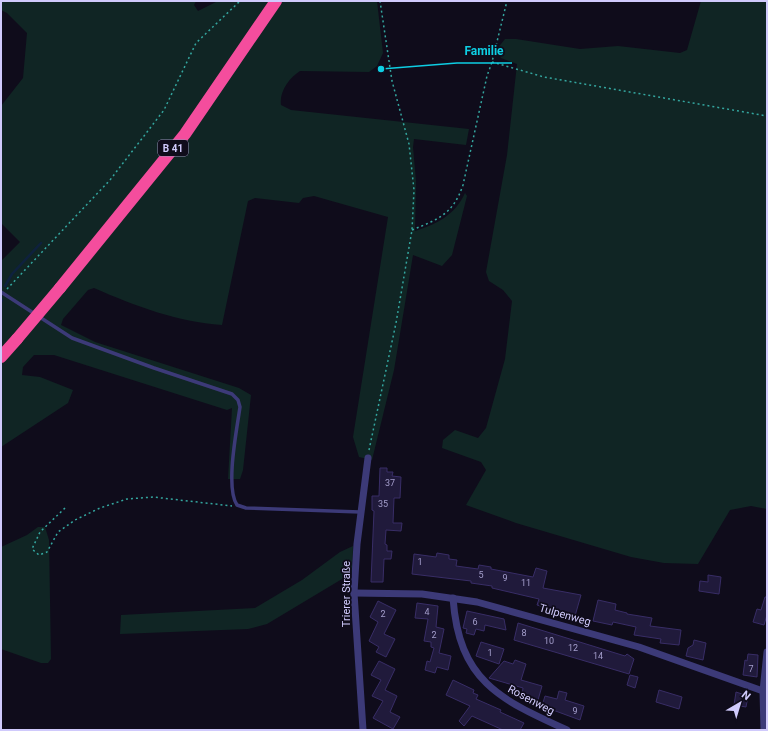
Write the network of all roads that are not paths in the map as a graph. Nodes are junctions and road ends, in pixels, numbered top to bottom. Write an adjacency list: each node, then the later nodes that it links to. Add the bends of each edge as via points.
1 (276, 1): 3 (highway, B 41, bridge, via 185,134)
2 (2, 292): 5 (lane, via 72,338 232,394 240,407 232,483 234,500 238,505 246,508)
3 (1, 357)
4 (368, 458): 5 (street, Trierer Straße)
5 (360, 512): 6 (street, Trierer Straße)
6 (354, 593): 7 (street, Tulpenweg, via 422,594); 10 (street, Trierer Straße)
7 (453, 598): 9 (street, Tulpenweg, via 557,623 639,647); 11 (street, Rosenweg, via 457,632 464,651 473,669 485,683 511,703)
8 (767, 652): 9 (street)
9 (763, 691): 12 (street)
10 (363, 730)
11 (567, 730)
12 (764, 730)

